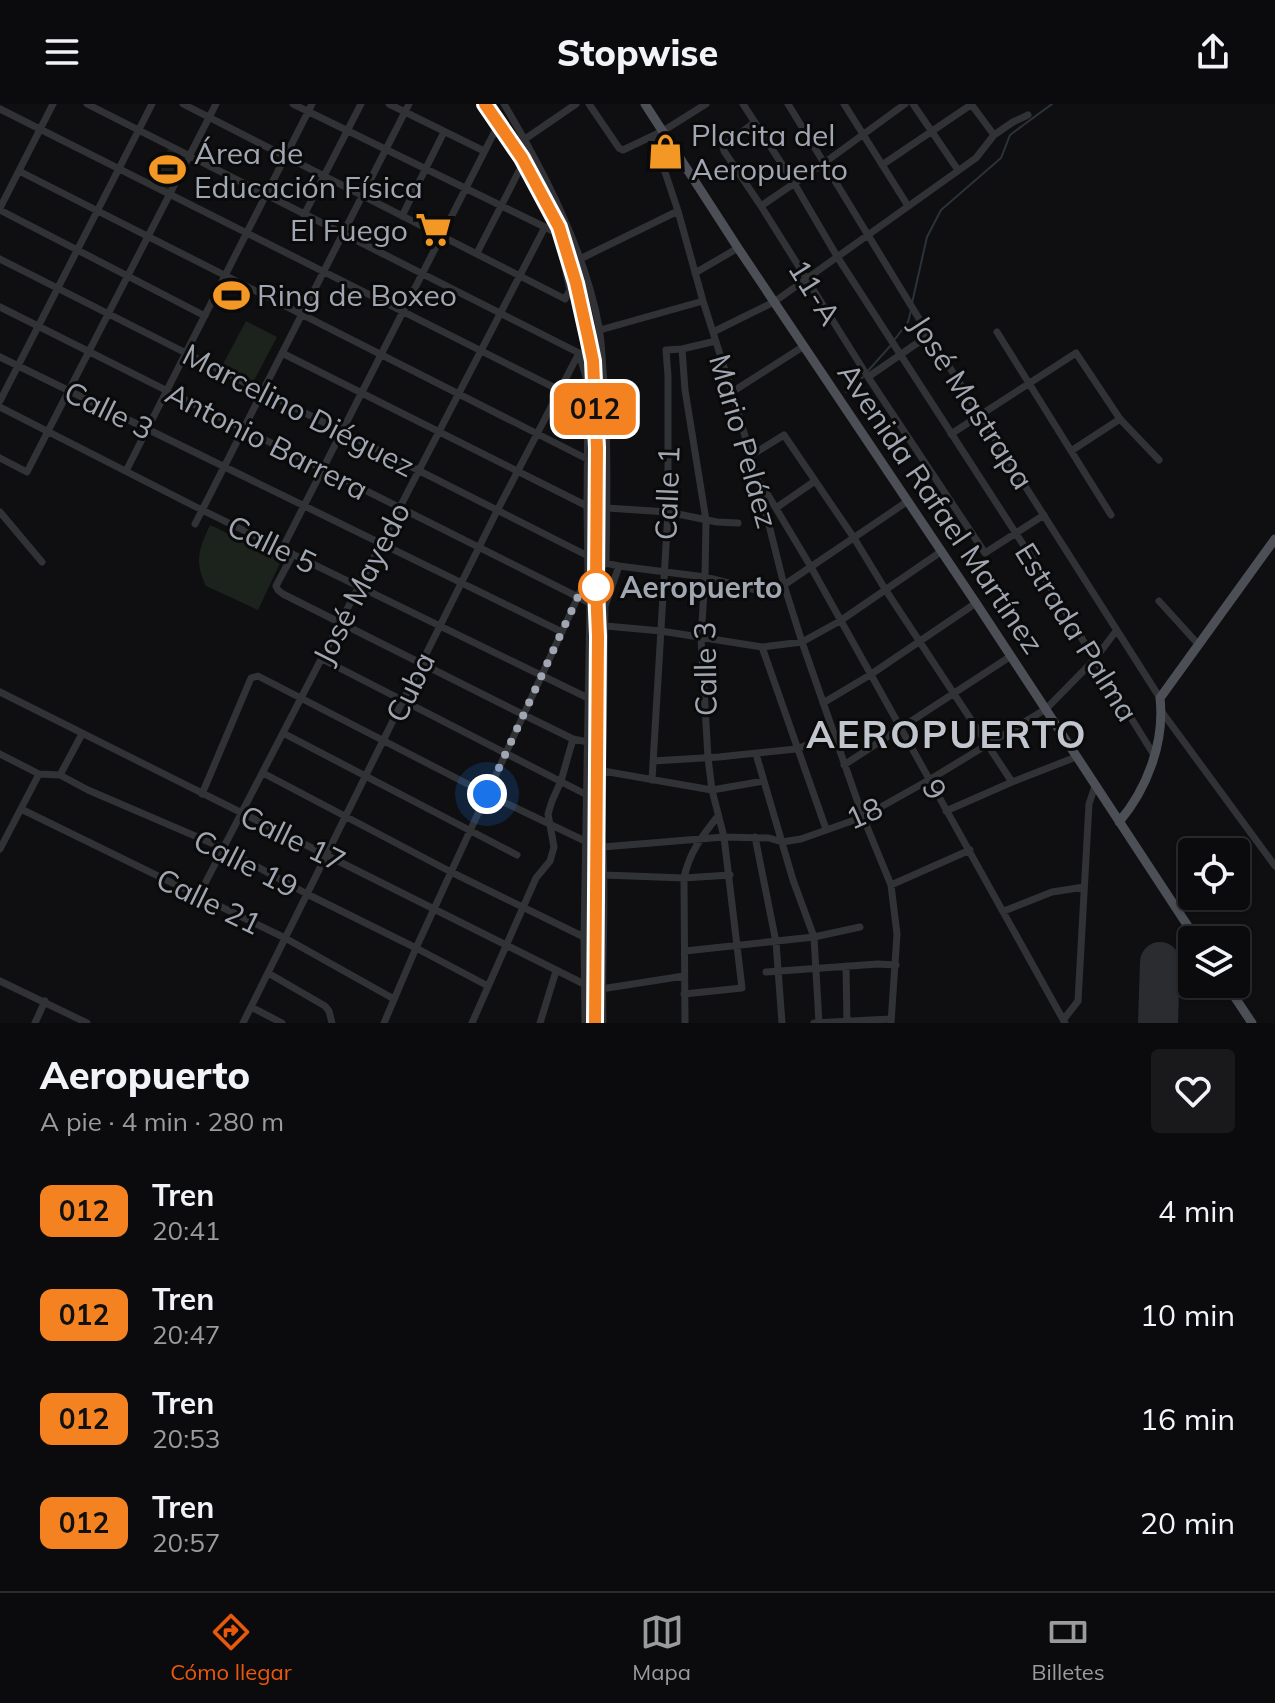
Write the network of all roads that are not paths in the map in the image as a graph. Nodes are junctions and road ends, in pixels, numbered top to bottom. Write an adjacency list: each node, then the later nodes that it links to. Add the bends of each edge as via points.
1 (53, 104): 26 (street)
2 (87, 104): 28 (street)
3 (152, 104): 28 (street)
4 (183, 104): 24 (street)
5 (216, 104): 24 (street)
6 (293, 104): 20 (street)
7 (361, 104): 29 (street)
8 (389, 104): 21 (street)
9 (504, 104): 35 (street)
10 (576, 104): 35 (street)
11 (589, 104): 32 (street, via 619,148)
12 (645, 104): 32 (main road, Avenida Rafael Martínez)
13 (706, 104): 32 (street)
14 (743, 104): 25 (street, Estrada Palma)
15 (788, 104): 40 (street, José Mastrapa)
16 (844, 104): 34 (street)
17 (905, 104): 34 (street)
18 (913, 104): 30 (street)
19 (972, 104): 30 (street); 33 (street)
20 (310, 108): 29 (street); 39 (street)
21 (407, 108): 31 (street); 36 (street)
22 (0, 109): 26 (street)
23 (1028, 115): 33 (street)
24 (209, 117): 38 (street); 39 (street)
25 (755, 122): 48 (street, Estrada Palma); 54 (street, 11-A, via 723,146)
26 (40, 129): 42 (street); 45 (street)
27 (496, 129): 37 (street)
28 (139, 130): 38 (street); 42 (street)
29 (346, 131): 36 (street); 47 (street)
30 (932, 131): 41 (street); 44 (street)
31 (444, 132): 37 (street); 43 (street)
32 (658, 133): 58 (street, Mario Peláez); 67 (main road, Avenida Rafael Martínez)
33 (992, 133): 44 (street, via 976,158)
34 (863, 135): 40 (street); 41 (street)
35 (525, 139): 72 (street)
36 (386, 150): 43 (street); 52 (street)
37 (484, 151): 49 (street)
38 (189, 156): 50 (street); 51 (street)
39 (286, 156): 47 (street); 51 (street)
40 (824, 163): 48 (street); 64 (street, José Mastrapa)
41 (882, 165): 55 (street)
42 (119, 169): 50 (street); 57 (street)
43 (426, 169): 49 (street); 60 (street)
44 (958, 170): 55 (street)
45 (19, 171): 56 (street); 57 (street)
46 (519, 171): 53 (street)
47 (324, 176): 52 (street); 59 (street)
48 (794, 183): 54 (street); 70 (street, Estrada Palma)
49 (464, 189): 53 (street); 65 (street)
50 (170, 194): 62 (street); 66 (street)
51 (266, 195): 59 (street); 62 (street)
52 (362, 195): 60 (street); 63 (street)
53 (501, 206): 61 (street); 69 (street)
54 (761, 206): 79 (street, 11-A)
55 (908, 206): 64 (street)
56 (0, 209): 68 (street)
57 (97, 211): 66 (street); 68 (street)
58 (678, 211): 72 (street); 74 (street, Mario Peláez)
59 (304, 215): 63 (street)
60 (402, 216): 65 (street)
61 (545, 227): 76 (street, José Mayedo); 76 (street, via 555,232 570,290 565,299)
62 (247, 233): 73 (street); 78 (street)
63 (343, 234): 73 (street); 75 (street)
64 (868, 235): 70 (street); 92 (street, José Mastrapa)
65 (440, 236): 69 (street); 75 (street)
66 (148, 237): 77 (street); 78 (street)
67 (738, 248): 74 (street); 82 (main road, Avenida Rafael Martínez)
68 (77, 250): 77 (street); 80 (street)
69 (477, 253): 76 (street)
70 (838, 258): 79 (street); 102 (street, Estrada Palma)
71 (0, 259): 80 (street, Marcelino Diéguez)
72 (580, 259): 90 (street)
73 (324, 271): 84 (street); 87 (street)
74 (695, 273): 81 (street, Mario Peláez)
75 (421, 274): 84 (street); 86 (street)
76 (520, 275): 86 (street, José Mayedo)
77 (128, 276): 85 (street); 88 (street)
78 (225, 276): 87 (street); 88 (street)
79 (808, 280): 82 (street); 105 (street, 11-A)
80 (58, 289): 85 (street, Marcelino Diéguez); 89 (street)
81 (703, 301): 90 (street); 93 (street, Mario Peláez)
82 (774, 302): 93 (street); 94 (main road, Avenida Rafael Martínez)
83 (0, 307): 89 (street, Antonio Barrera)
84 (402, 311): 96 (street); 101 (street)
85 (108, 314): 97 (street); 98 (street, Marcelino Diéguez)
86 (499, 314): 96 (street, José Mayedo); 100 (street)
87 (302, 315): 99 (street); 101 (street)
88 (205, 316): 98 (street)
89 (38, 327): 97 (street, Antonio Barrera); 104 (street)
90 (600, 330): 142 (street)
91 (997, 332): 106 (street)
92 (929, 335): 102 (street); 116 (street, José Mastrapa)
93 (714, 337): 95 (street); 111 (street, Mario Peláez)
94 (804, 346): 111 (street); 138 (main road, Avenida Rafael Martínez)
95 (682, 349): 147 (street, Calle 1, via 666,350); 150 (street, Calle 3)
96 (480, 350): 107 (street); 113 (street, José Mayedo)
97 (89, 352): 108 (street); 109 (street, Antonio Barrera)
98 (186, 353): 109 (street); 110 (street, Marcelino Diéguez)
99 (282, 353): 110 (street); 112 (street)
100 (579, 353): 107 (street, Cuba); 115 (street, via 588,384)
101 (380, 354): 112 (street); 113 (street)
102 (902, 356): 105 (street); 124 (street, Estrada Palma)
103 (0, 357): 104 (street, Calle 3)
104 (18, 366): 108 (street, Calle 3); 114 (street)
105 (868, 377): 153 (street, 11-A, via 985,553)
106 (1029, 384): 116 (street); 117 (street, via 1076,353); 125 (street)
107 (560, 390): 115 (street); 123 (street, Cuba)
108 (69, 391): 118 (street, Calle 3); 120 (street)
109 (167, 391): 118 (street); 119 (street, Antonio Barrera)
110 (263, 392): 119 (street); 121 (street, Marcelino Diéguez)
111 (732, 392): 126 (street, Mario Peláez)
112 (361, 393): 121 (street); 122 (street)
113 (458, 394): 122 (street, José Mayedo); 123 (street)
114 (0, 404): 120 (street, Calle 5)
115 (587, 404): 127 (street)
116 (980, 415): 124 (street); 148 (street, José Mastrapa)
117 (1120, 419): 125 (street); 129 (street)
118 (148, 429): 130 (street, Calle 3); 133 (street)
119 (244, 429): 130 (street); 131 (street, Antonio Barrera)
120 (48, 431): 128 (street, via 27,472); 133 (street, Calle 5)
121 (341, 432): 131 (street); 134 (street, Marcelino Diéguez)
122 (438, 432): 134 (street, José Mayedo); 135 (street)
123 (536, 433): 127 (street); 135 (street, Cuba)
124 (951, 434): 153 (street, Estrada Palma)
125 (1071, 451): 149 (street)
126 (750, 456): 136 (street, Mario Peláez); 137 (street, via 784,435)
127 (587, 459): 140 (street)
128 (2, 460): 132 (street)
129 (1159, 460)
130 (225, 466): 139 (street, Calle 3); 144 (street)
131 (322, 469): 139 (street); 141 (street, Antonio Barrera)
132 (0, 471)
133 (126, 471): 144 (street, Calle 5)
134 (419, 471): 141 (street, José Mayedo); 145 (street, Marcelino Diéguez)
135 (517, 471): 140 (street); 145 (street, Cuba)
136 (757, 477): 143 (street, 9); 169 (street, Mario Peláez)
137 (815, 481): 143 (street); 154 (street)
138 (908, 501): 154 (street); 159 (main road, Avenida Rafael Martínez)
139 (303, 505): 156 (street, Calle 3); 158 (street)
140 (587, 506): 161 (street)
141 (400, 508): 156 (street, José Mayedo); 157 (street, Antonio Barrera)
142 (607, 508): 147 (street); 163 (street)
143 (776, 508): 165 (street, 9)
144 (202, 510): 152 (street); 158 (street, Calle 5)
145 (497, 511): 157 (street, Cuba); 161 (street, Marcelino Diéguez)
146 (0, 512): 162 (street)
147 (668, 512): 150 (street); 166 (street, Calle 1)
148 (1044, 515): 153 (street); 180 (street, José Mastrapa)
149 (1111, 515)
150 (706, 520): 151 (street); 167 (street, Calle 3)
151 (738, 523)
152 (195, 524)
153 (1016, 533): 189 (street, Estrada Palma)
154 (854, 538): 165 (street); 171 (street)
155 (1275, 539): 185 (main road)
156 (381, 543): 168 (street, Calle 3); 170 (street, José Mayedo)
157 (479, 547): 168 (street, Cuba); 172 (street, Antonio Barrera)
158 (282, 549): 160 (street, Calle 5)
159 (942, 551): 171 (street); 174 (main road, Avenida Rafael Martínez)
160 (293, 554): 170 (street, Calle 5); 176 (street, via 278,590)
161 (588, 556): 163 (street, Marcelino Diéguez); 172 (street, via 588,575)
162 (42, 562)
163 (602, 562): 164 (street)
164 (619, 566): 166 (street); 178 (street, via 605,606)
165 (811, 567): 169 (street); 175 (street, 9)
166 (664, 572): 167 (street); 179 (street, Calle 1)
167 (705, 577): 169 (street, via 756,590); 182 (street, Calle 3)
168 (462, 583): 177 (street, Cuba); 181 (street, Calle 3)
169 (784, 585): 184 (street, Mario Peláez)
170 (359, 587): 176 (street, José Mayedo); 177 (street, Calle 5)
171 (885, 589): 175 (street); 183 (street)
172 (578, 597): 181 (street); 197 (street, via 590,603)
173 (1159, 601): 185 (street)
174 (976, 603): 183 (street); 187 (main road, Avenida Rafael Martínez)
175 (840, 621): 184 (street); 192 (street, 9)
176 (340, 622): 188 (street, José Mayedo); 190 (street)
177 (441, 625): 190 (street, Cuba); 191 (street, Calle 5)
178 (606, 626): 179 (street); 220 (street)
179 (661, 631): 182 (street); 218 (street, Calle 1)
180 (1116, 631): 189 (street, 18); 196 (street, José Mastrapa)
181 (562, 632): 191 (street)
182 (701, 638): 186 (street); 217 (street, Calle 3)
183 (920, 641): 192 (street); 194 (street)
184 (802, 642): 186 (street); 199 (street, Mario Peláez)
185 (1198, 644): 196 (main road)
186 (762, 647): 211 (street)
187 (1011, 656): 194 (street); 200 (main road, Avenida Rafael Martínez)
188 (322, 659): 195 (street, José Mayedo); 198 (street)
189 (1095, 659): 200 (street, 18); 215 (street, Estrada Palma)
190 (422, 663): 198 (street, Cuba); 202 (street)
191 (542, 674): 197 (street, Calle 5); 202 (street)
192 (870, 675): 199 (street); 203 (street, 9)
193 (1, 691): 205 (street, Calle 17)
194 (955, 693): 203 (street); 210 (street)
195 (301, 698): 204 (street, José Mayedo); 208 (street); 232 (street, via 258,676 251,678)
196 (1160, 698): 201 (main road)
197 (590, 699): 209 (street)
198 (403, 702): 208 (street, Cuba); 213 (street)
199 (823, 703): 206 (street, Mario Peláez)
200 (1046, 709): 210 (street, 18); 216 (main road, Avenida Rafael Martínez)
201 (1162, 712): 215 (main road); 256 (street)
202 (524, 715): 207 (street); 213 (street)
203 (900, 728): 219 (street); 226 (street, 9)
204 (283, 733): 221 (street, José Mayedo); 224 (street)
205 (82, 734): 223 (street); 232 (street, Calle 17)
206 (835, 735): 211 (street); 219 (street, Mario Peláez)
207 (573, 739): 209 (street); 227 (street)
208 (383, 740): 224 (street, Cuba); 233 (street)
209 (588, 742): 234 (street)
210 (988, 743): 226 (street, 18); 229 (street)
211 (796, 749): 214 (street); 243 (street)
212 (0, 754): 222 (street, Calle 19)
213 (506, 754): 227 (street); 233 (street)
214 (756, 754): 217 (street); 228 (street)
215 (1154, 755): 241 (main road, via 1138,796)
216 (1076, 757): 229 (street); 230 (main road, Avenida Rafael Martínez)
217 (708, 758): 218 (street); 231 (street, Calle 3)
218 (653, 761): 225 (street, Calle 1)
219 (844, 765): 240 (street, Mario Peláez)
220 (603, 771): 225 (street); 250 (street)
221 (263, 773): 237 (street, José Mayedo); 239 (street)
222 (39, 774): 223 (street, Calle 19); 235 (street)
223 (60, 775): 251 (street, Calle 19)
224 (366, 776): 239 (street, Cuba); 244 (street)
225 (652, 780): 231 (street)
226 (929, 780): 236 (street, 9); 240 (street, 18)
227 (561, 781): 234 (street); 242 (street, via 548,814)
228 (764, 781): 231 (street); 249 (street)
229 (1012, 782): 236 (street)
230 (1095, 786): 241 (main road, Avenida Rafael Martínez); 262 (street, via 1089,804)
231 (712, 790): 238 (street, Calle 3)
232 (202, 794): 237 (street, Calle 17)
233 (487, 794): 242 (street); 244 (street)
234 (587, 795): 248 (street)
235 (21, 809): 252 (street); 264 (street, Calle 21)
236 (946, 811): 253 (street, 9)
237 (242, 813): 251 (street, José Mayedo); 254 (street, Calle 17)
238 (718, 816): 245 (street, Calle 3); 247 (street)
239 (345, 817): 254 (street, Cuba); 257 (street)
240 (863, 817): 243 (street, 18); 261 (street, Mario Peláez)
241 (1119, 822): 268 (main road, Avenida Rafael Martínez)
242 (551, 825): 248 (street); 265 (street, via 550,861)
243 (826, 829): 249 (street, 18)
244 (470, 832): 255 (street); 257 (street)
245 (724, 837): 246 (street, 18); 247 (street, 18); 259 (street, Calle 3)
246 (755, 837): 249 (street, 18); 273 (street)
247 (700, 839): 250 (street, 18); 260 (street)
248 (587, 842): 250 (street); 270 (street)
249 (782, 842): 271 (street)
250 (603, 847): 258 (street)
251 (223, 848): 263 (street, Calle 19); 264 (street, José Mayedo)
252 (0, 849)
253 (970, 850): 261 (street); 267 (street, 9)
254 (327, 855): 263 (street, Cuba); 266 (street, Calle 17)
255 (517, 855)
256 (1275, 866)
257 (451, 872): 265 (street); 266 (street)
258 (604, 875): 260 (street); 290 (street)
259 (730, 875): 260 (street); 275 (street, Calle 3)
260 (684, 878): 277 (street)
261 (891, 885): 278 (street, Mario Peláez)
262 (1084, 887): 267 (street, via 1052,892); 298 (street, via 1078,1001)
263 (307, 894): 272 (street, Cuba); 276 (street, Calle 19)
264 (199, 895): 272 (street, Calle 21)
265 (523, 907): 270 (street); 274 (street)
266 (435, 908): 274 (street, Calle 17); 276 (street)
267 (1004, 911): 298 (street, 9)
268 (1188, 926)
269 (860, 927): 271 (street)
270 (584, 937): 287 (street)
271 (814, 937): 273 (street); 280 (street)
272 (285, 938): 284 (street, Cuba); 293 (street, Calle 21)
273 (776, 942): 275 (street); 282 (street)
274 (506, 945): 281 (street, Calle 17); 288 (street)
275 (737, 945): 277 (street); 291 (street, Calle 3, via 742,988)
276 (416, 948): 288 (street, Calle 19); 293 (street)
277 (685, 951): 285 (street)
278 (896, 965): 279 (street); 297 (street, Mario Peláez)
279 (846, 966): 280 (street); 299 (street)
280 (816, 968): 282 (street); 312 (street)
281 (556, 971): 287 (street, Calle 17); 307 (street)
282 (778, 971): 283 (street); 311 (street)
283 (766, 972)
284 (268, 973): 296 (street, Cuba); 304 (street, via 325,1006)
285 (684, 976): 289 (street); 291 (street)
286 (0, 981): 294 (street)
287 (586, 985): 290 (street, Calle 17); 308 (street)
288 (488, 986): 306 (street)
289 (615, 986): 290 (street); 295 (street)
290 (601, 989): 295 (street)
291 (684, 994): 310 (street)
292 (1235, 998): 313 (main road)
293 (394, 999): 305 (street)
294 (45, 1001): 300 (street); 301 (street)
295 (602, 1002): 309 (street)
296 (251, 1007): 302 (street, Cuba); 303 (street)
297 (891, 1021): 299 (street)
298 (1065, 1021)
299 (847, 1022): 312 (street)
300 (35, 1023)
301 (87, 1023)
302 (243, 1023)
303 (282, 1023)
304 (332, 1023)
305 (384, 1023)
306 (472, 1023)
307 (540, 1023)
308 (585, 1023)
309 (603, 1023)
310 (685, 1023)
311 (782, 1023)
312 (816, 1023)
313 (1252, 1023)

